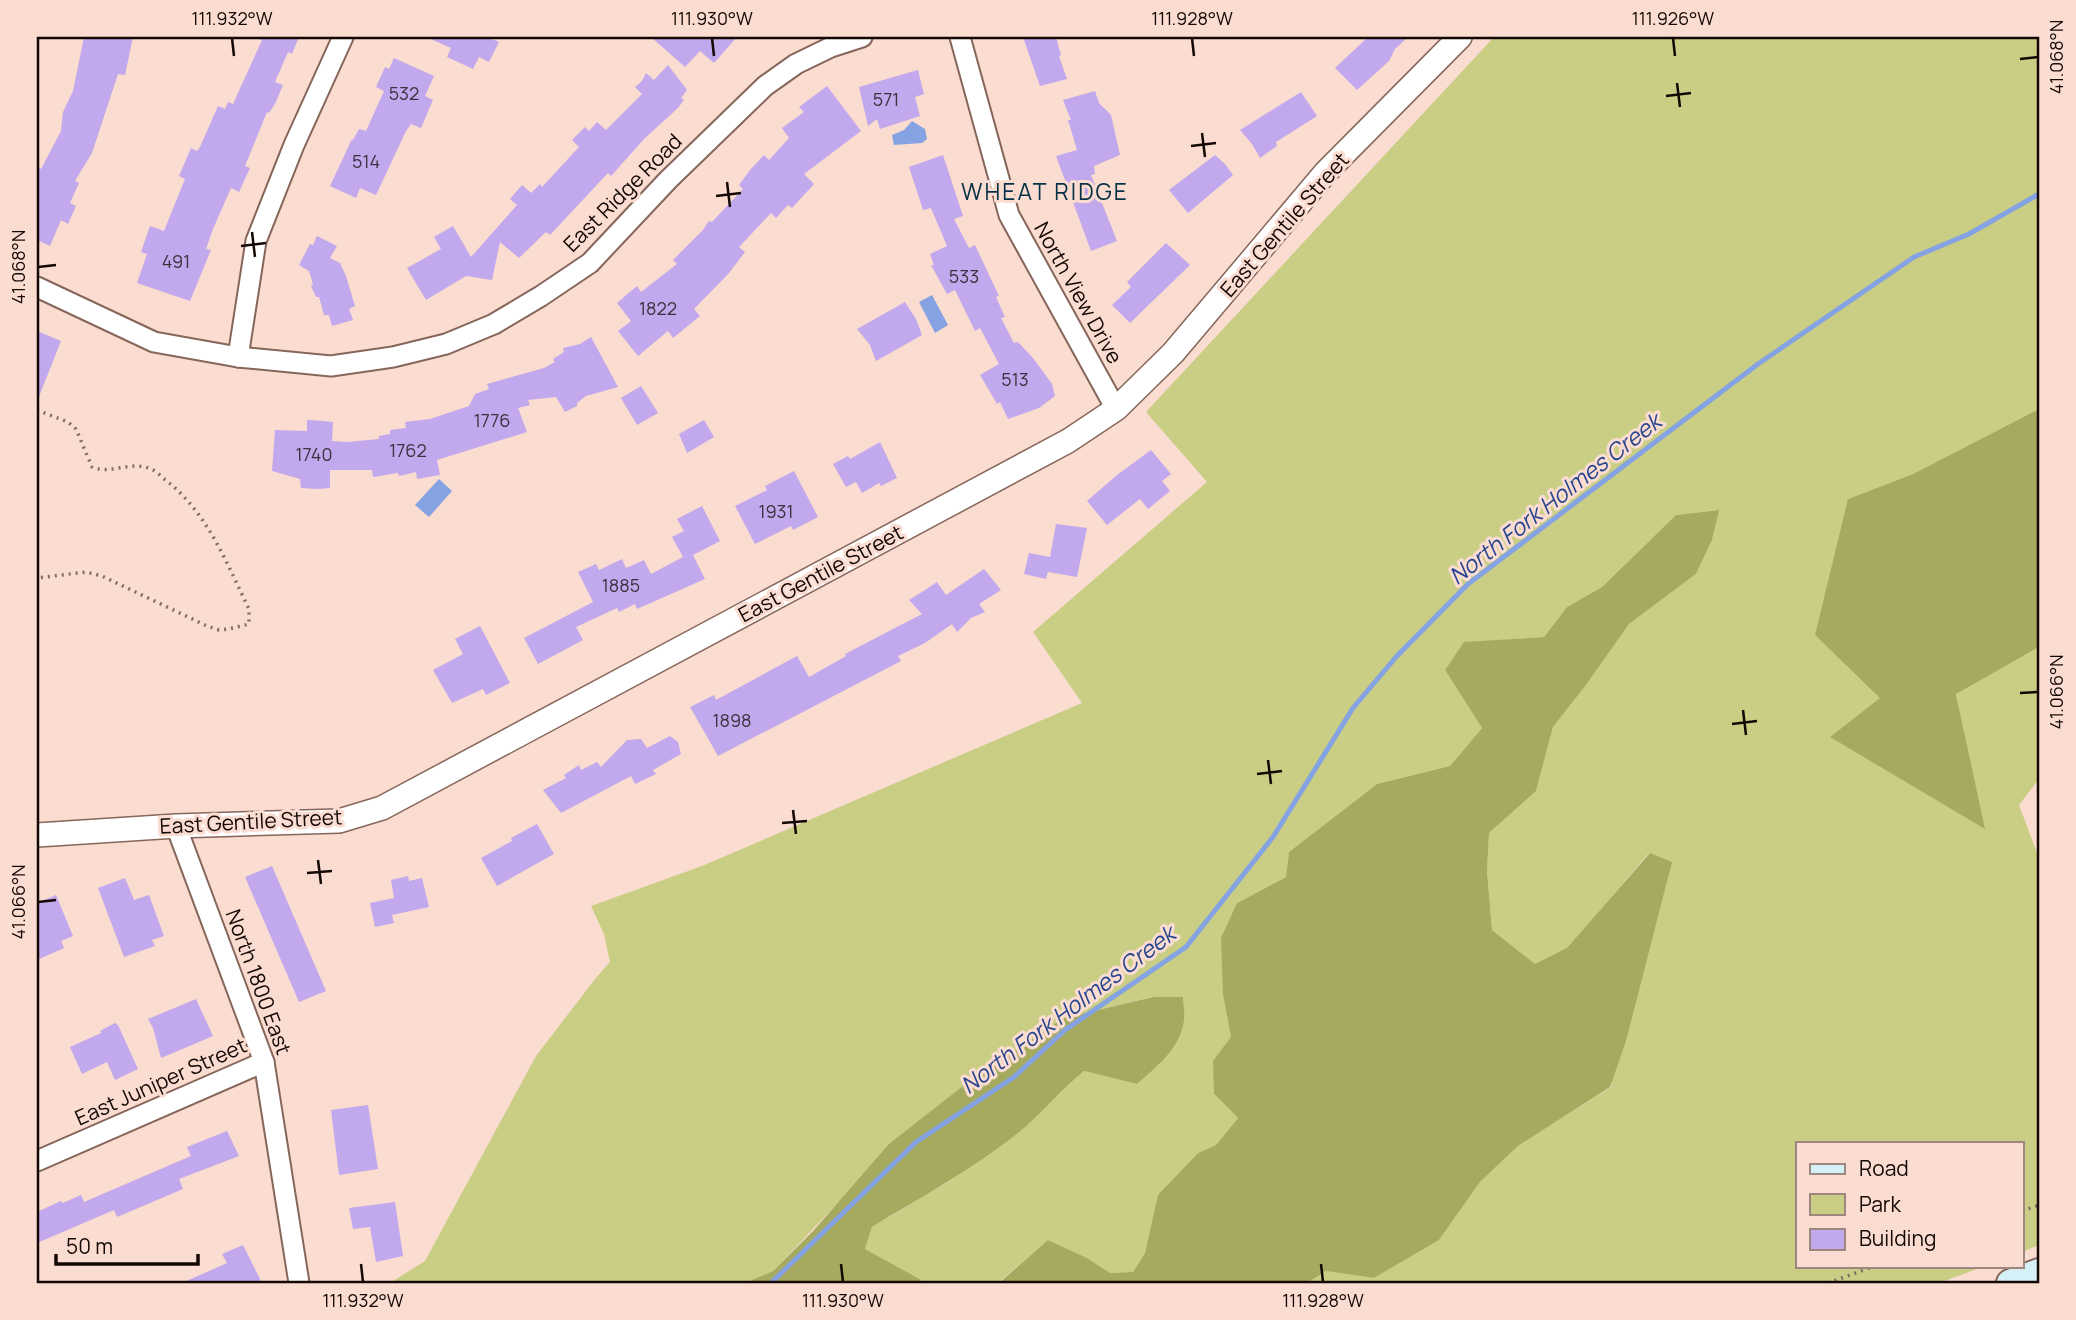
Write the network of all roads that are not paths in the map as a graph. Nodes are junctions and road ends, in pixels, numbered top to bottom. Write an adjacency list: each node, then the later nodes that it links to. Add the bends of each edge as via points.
1 (343, 37): 6 (street, via 256,242)
2 (862, 37): 6 (street, East Ridge Road, via 796,64 765,86 590,263 494,324 446,344 331,366)
3 (960, 37): 7 (street, North View Drive, via 1009,215)
4 (1460, 37): 7 (street, East Gentile Street, via 1326,172 1173,353)
5 (37, 286): 6 (street, East Ridge Road, via 154,342)
6 (238, 357)
7 (1116, 409): 8 (street, East Gentile Street, via 1056,447 382,808 339,821)
8 (176, 826): 9 (street, East Gentile Street); 10 (street, North 1800 East)
9 (37, 835)
10 (264, 1062): 11 (street, East Juniper Street); 13 (street, North 1800 East)
11 (37, 1161)
12 (2039, 1272): 14 (main road)
13 (299, 1283)
14 (2010, 1283)

